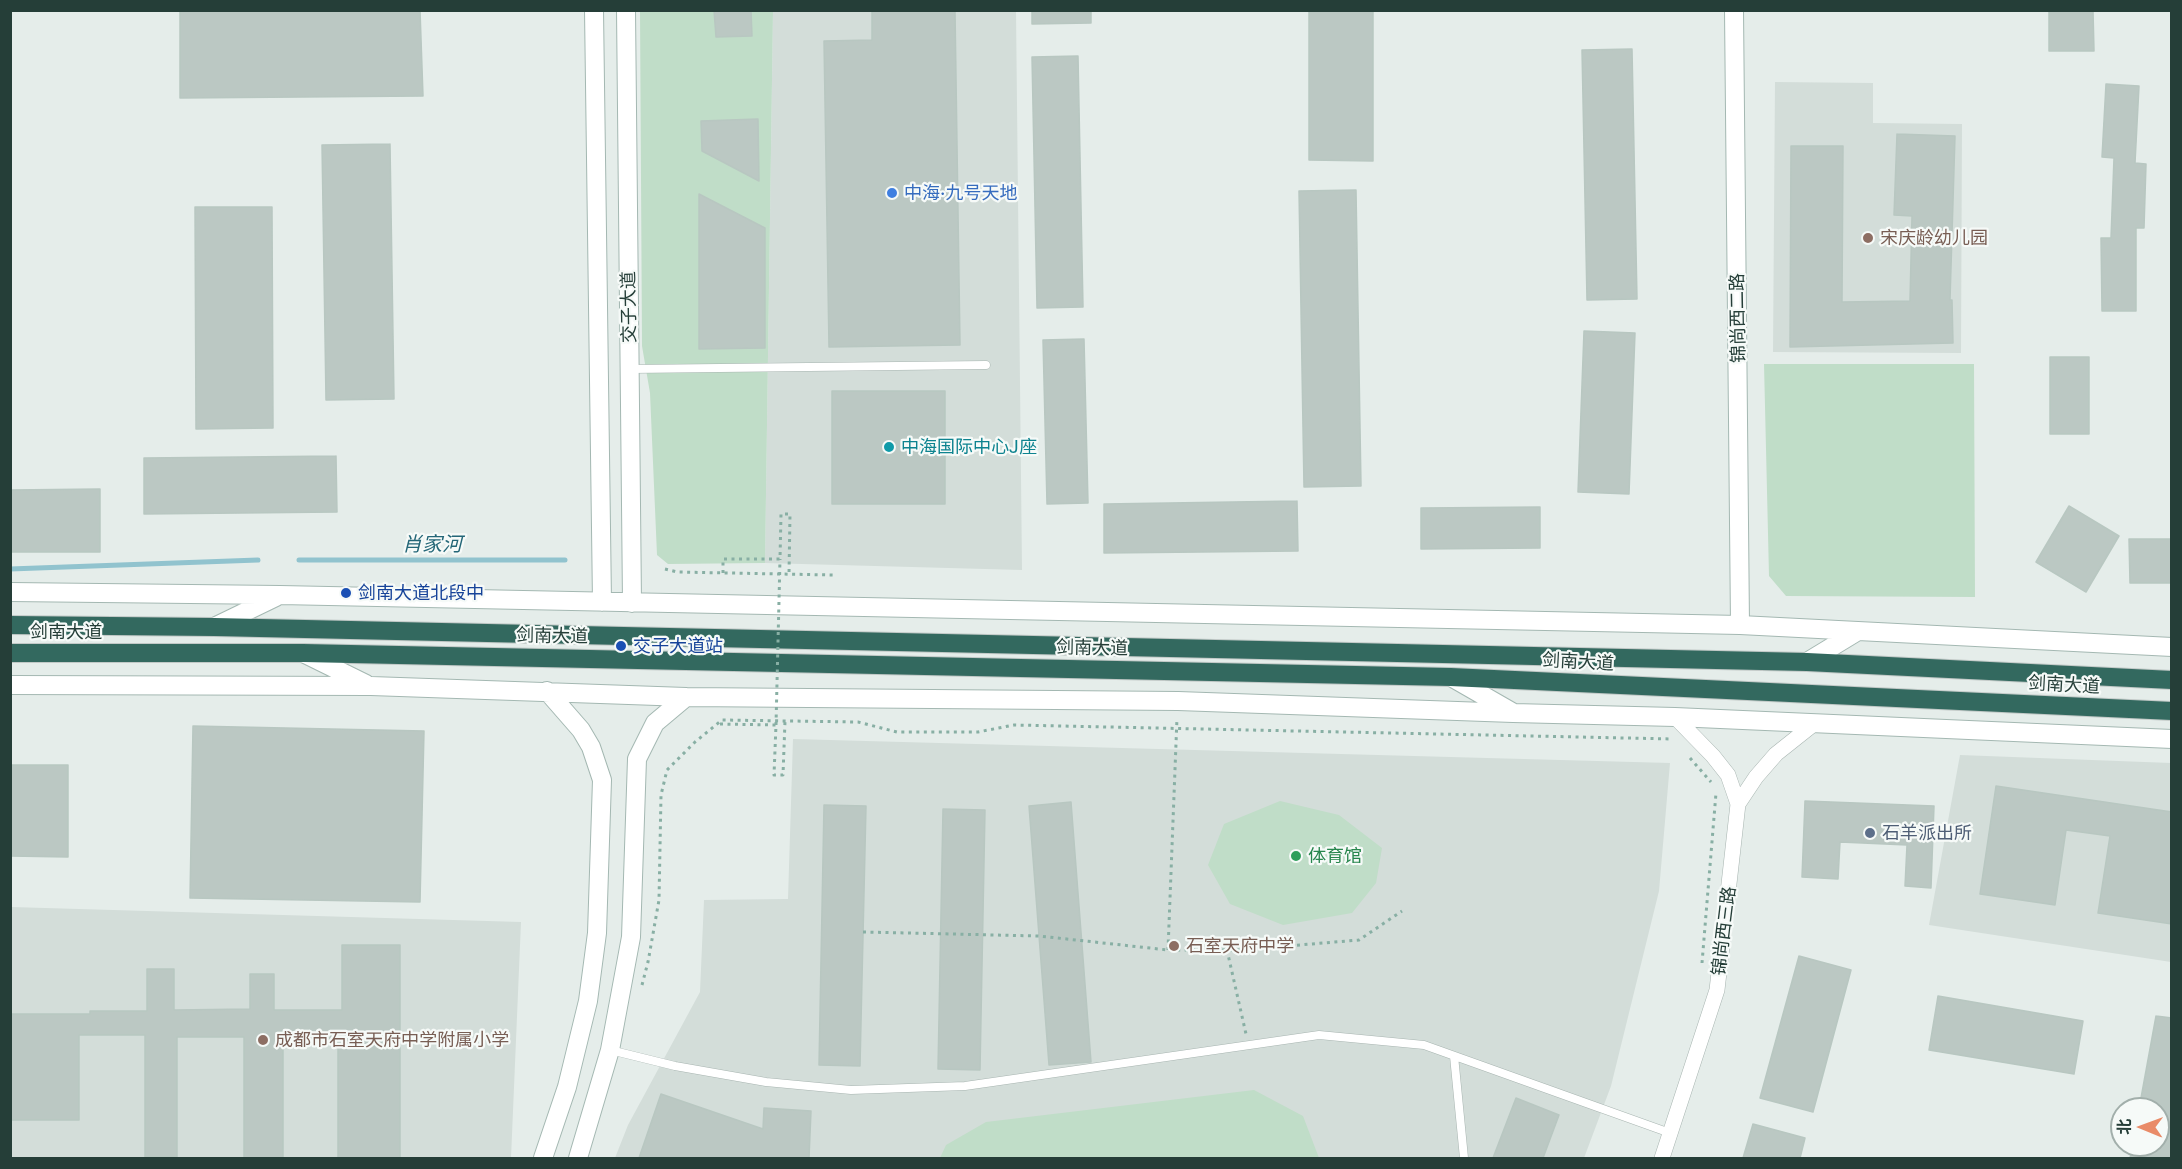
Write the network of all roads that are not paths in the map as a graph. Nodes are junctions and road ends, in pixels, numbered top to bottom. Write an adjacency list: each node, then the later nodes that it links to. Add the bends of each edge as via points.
1 (594, 10): 8 (main road, 交子大道)
2 (626, 10): 5 (main road, 交子大道)
3 (1734, 10): 11 (main road, 锦尚西二路)
4 (986, 365): 5 (lane)
5 (629, 369): 9 (main road, 交子大道)
6 (10, 592): 7 (main road)
7 (280, 595): 8 (main road); 12 (main road)
8 (602, 602): 9 (main road)
9 (632, 603): 11 (main road)
10 (10, 625): 12 (highway, 剑南大道)
11 (1740, 625): 13 (main road)
12 (214, 627): 17 (highway, 剑南大道)
13 (1858, 631): 14 (main road); 17 (main road)
14 (2172, 647)
15 (10, 652): 16 (highway, 剑南大道)
16 (303, 653): 18 (highway, 剑南大道); 21 (main road)
17 (1807, 662): 19 (highway, 剑南大道)
18 (1451, 677): 24 (highway, 剑南大道); 25 (main road)
19 (2172, 680)
20 (10, 685): 21 (main road)
21 (371, 686): 22 (main road)
22 (547, 691): 23 (main road); 33 (main road, via 581,730 602,780 597,933 588,997 567,1087)
23 (686, 697): 25 (main road, via 1178,701); 30 (main road, via 655,723 637,759 631,937)
24 (2172, 711)
25 (1513, 713): 26 (main road)
26 (1675, 717): 27 (main road); 29 (street, 锦尚西三路, via 1728,776)
27 (1815, 723): 28 (main road); 29 (street, via 1776,754)
28 (2172, 739)
29 (1738, 804): 32 (street, 锦尚西三路, via 1717,990)
30 (610, 1050): 31 (lane, via 766,1082 851,1090 965,1086 1319,1035 1424,1045); 34 (main road)
31 (1455, 1056): 32 (lane); 35 (lane)
32 (1670, 1133): 36 (street, 锦尚西三路)
33 (543, 1158)
34 (578, 1158)
35 (1464, 1158)
36 (1662, 1158)

